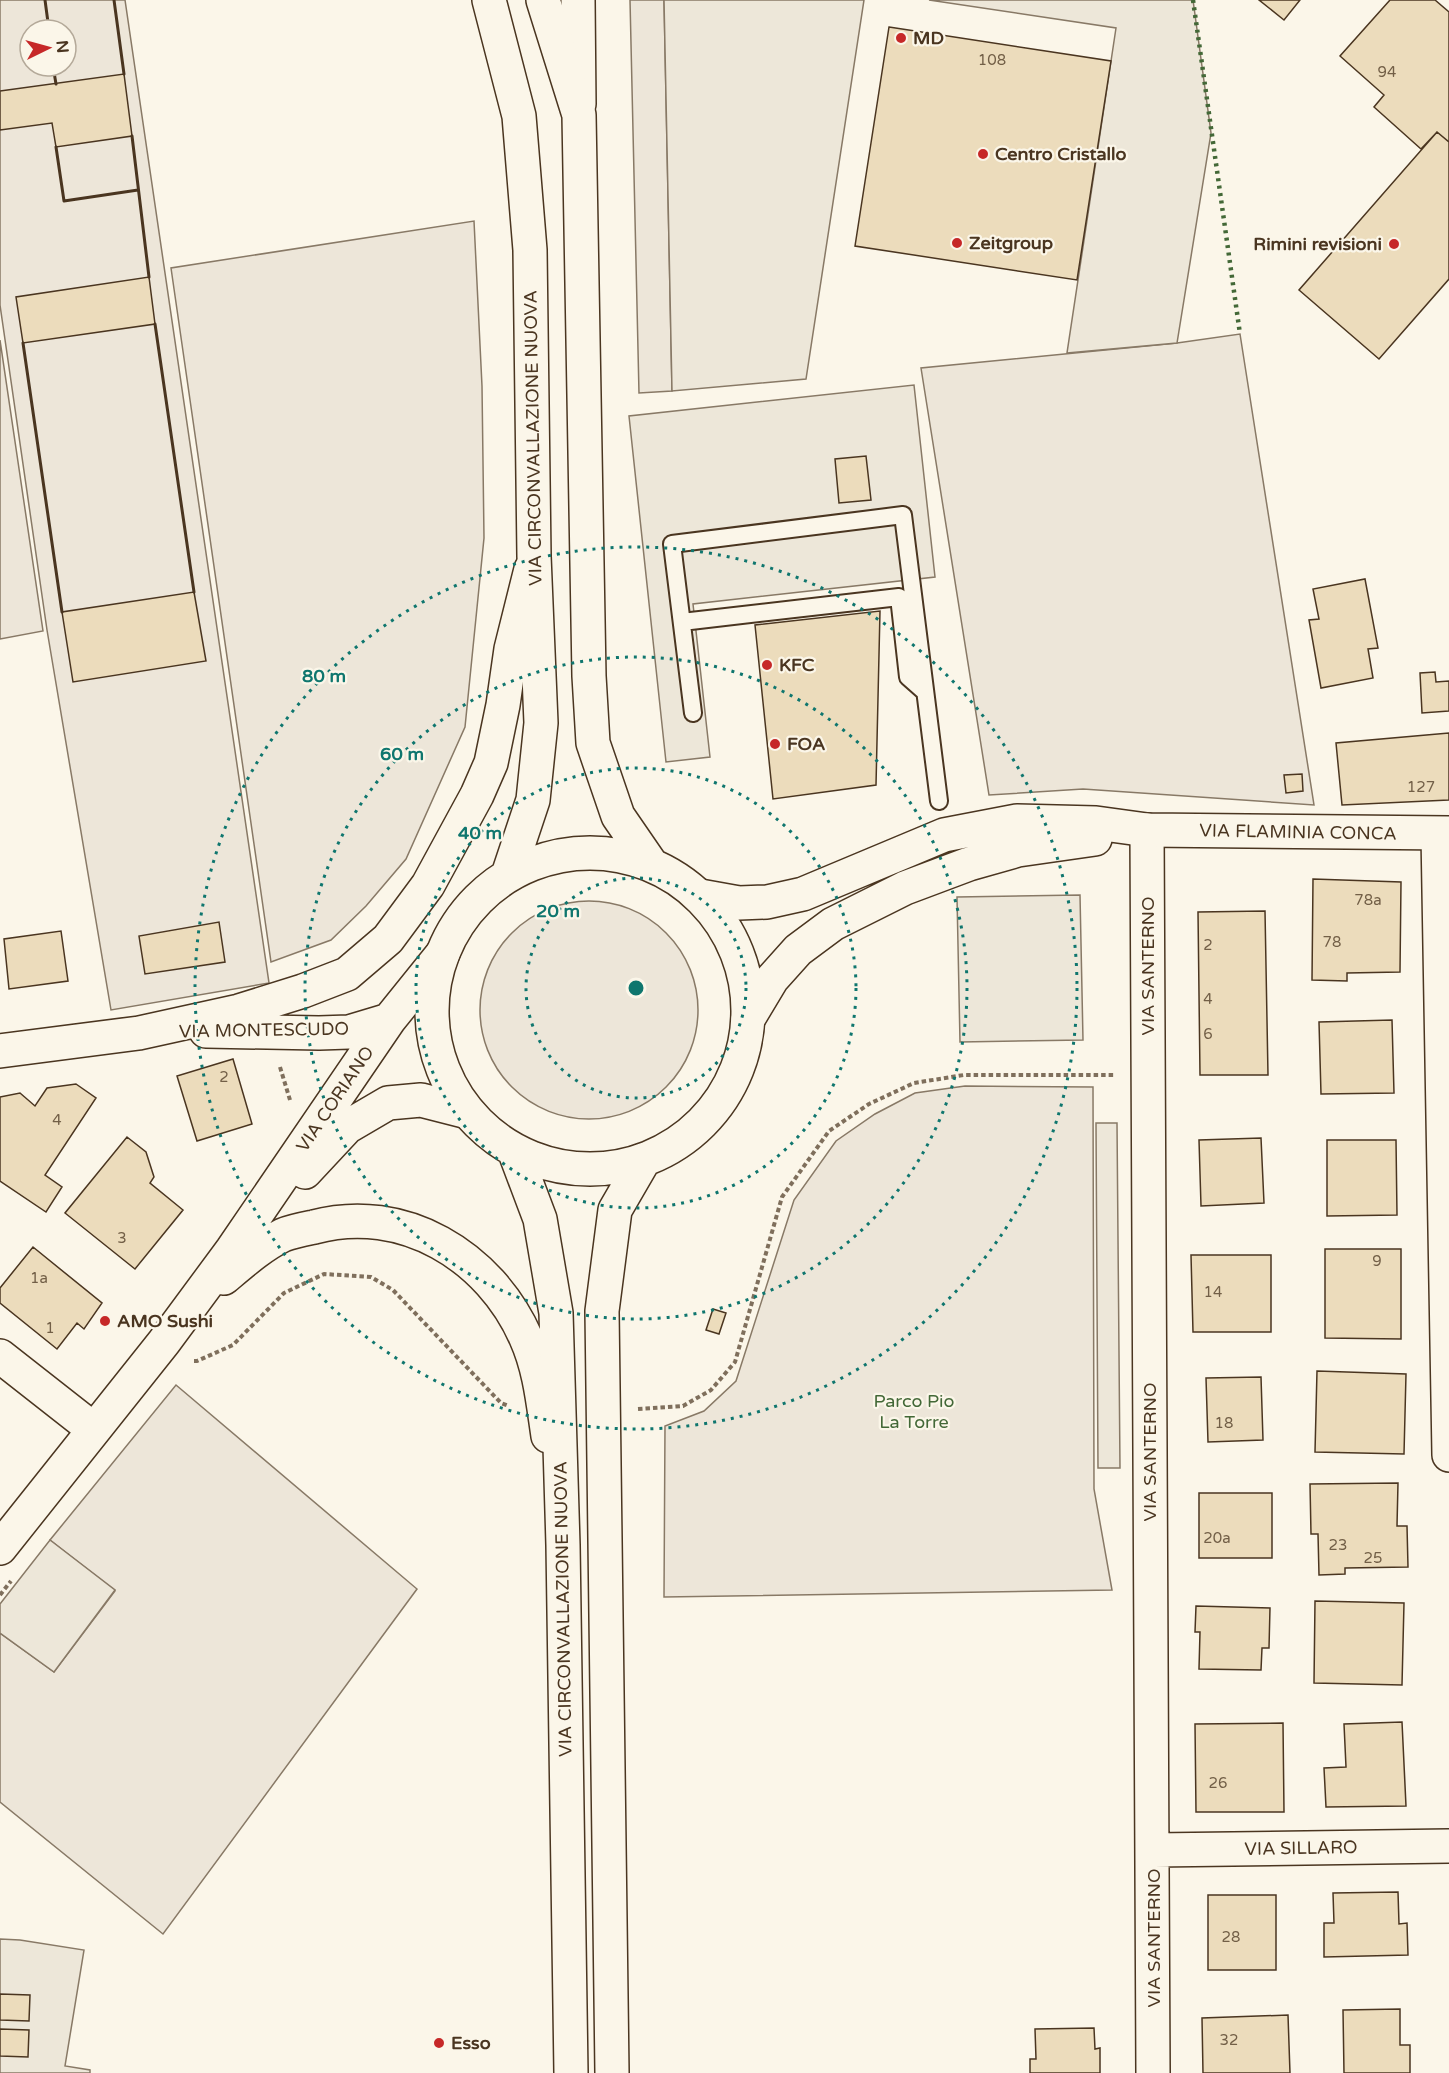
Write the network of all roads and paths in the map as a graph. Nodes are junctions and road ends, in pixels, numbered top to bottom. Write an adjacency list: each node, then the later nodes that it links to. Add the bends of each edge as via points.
1 (489, 0): 5 (main road, VIA CIRCONVALLAZIONE NUOVA, via 519,116 528,228)
2 (543, 0): 4 (main road)
3 (578, 0): 4 (main road)
4 (579, 115): 12 (main road, via 588,664 593,743 618,816)
5 (534, 556): 13 (main road, VIA CIRCONVALLAZIONE NUOVA, via 541,723 533,800); 18 (main road, VIA MONTESCUDO, via 511,649 491,763 428,885 388,939 347,974 303,991 239,1011)
6 (682, 622): 7 (lane, via 899,597 908,677); 7 (lane, via 672,544 903,515); 8 (lane)
7 (925, 692): 9 (lane)
8 (693, 713)
9 (939, 801)
10 (1147, 830): 11 (main road, VIA FLAMINIA CONCA); 14 (main road, VIA FLAMINIA CONCA, via 1096,823 1017,821 944,835 803,894 739,903); 16 (main road, VIA FLAMINIA CONCA, via 1018,850 905,888 833,924 798,950 772,979); 20 (main road, VIA SANTERNO)
11 (1444, 833): 31 (main road)
12 (651, 864): 13 (main road, via 593,851 544,859); 14 (main road, via 677,877)
13 (508, 875): 15 (main road, via 481,896 458,922)
14 (700, 896): 16 (main road, via 722,922 738,952 747,985)
15 (443, 953): 17 (main road, VIA CORIANO); 21 (main road, via 434,985 432,1019 437,1052 449,1084)
16 (748, 1019): 23 (main road, via 744,1049 733,1079 717,1105 672,1147)
17 (389, 1020): 18 (main road, VIA MONTESCUDO, via 349,1032); 24 (main road, VIA CORIANO)
18 (139, 1033): 19 (main road, VIA MONTESCUDO)
19 (0, 1051)
20 (1147, 1075): 29 (path, via 964,1075 914,1083 869,1104 829,1131 782,1197 735,1362 711,1390 683,1406); 35 (main road, VIA SANTERNO)
21 (468, 1112): 22 (main road); 24 (main road, VIA CORIANO, via 421,1100 388,1104 347,1127)
22 (514, 1150): 23 (main road, via 545,1163 578,1169); 32 (main road, VIA CIRCONVALLAZIONE NUOVA, via 540,1219 556,1313)
23 (644, 1161): 37 (main road, via 615,1210 603,1311)
24 (232, 1250): 25 (main road, VIA CORIANO)
25 (190, 1305): 30 (main road, VIA CORIANO); 32 (main road, VIA CORIANO, via 249,1257 285,1234 333,1222 371,1221 404,1226 469,1261 504,1297 526,1338 540,1380)
26 (0, 1356): 30 (main road)
27 (191, 1360): 28 (path, via 233,1345 284,1293 324,1274 371,1277 393,1290 501,1403)
28 (517, 1409)
29 (631, 1409)
30 (93, 1429): 33 (main road, VIA CORIANO)
31 (1449, 1455)
32 (563, 1545): 36 (main road, VIA CIRCONVALLAZIONE NUOVA)
33 (0, 1548)
34 (1449, 1845): 35 (main road, VIA SILLARO)
35 (1154, 1850): 38 (main road, VIA SANTERNO)
36 (571, 2073)
37 (612, 2073)
38 (1154, 2073)

